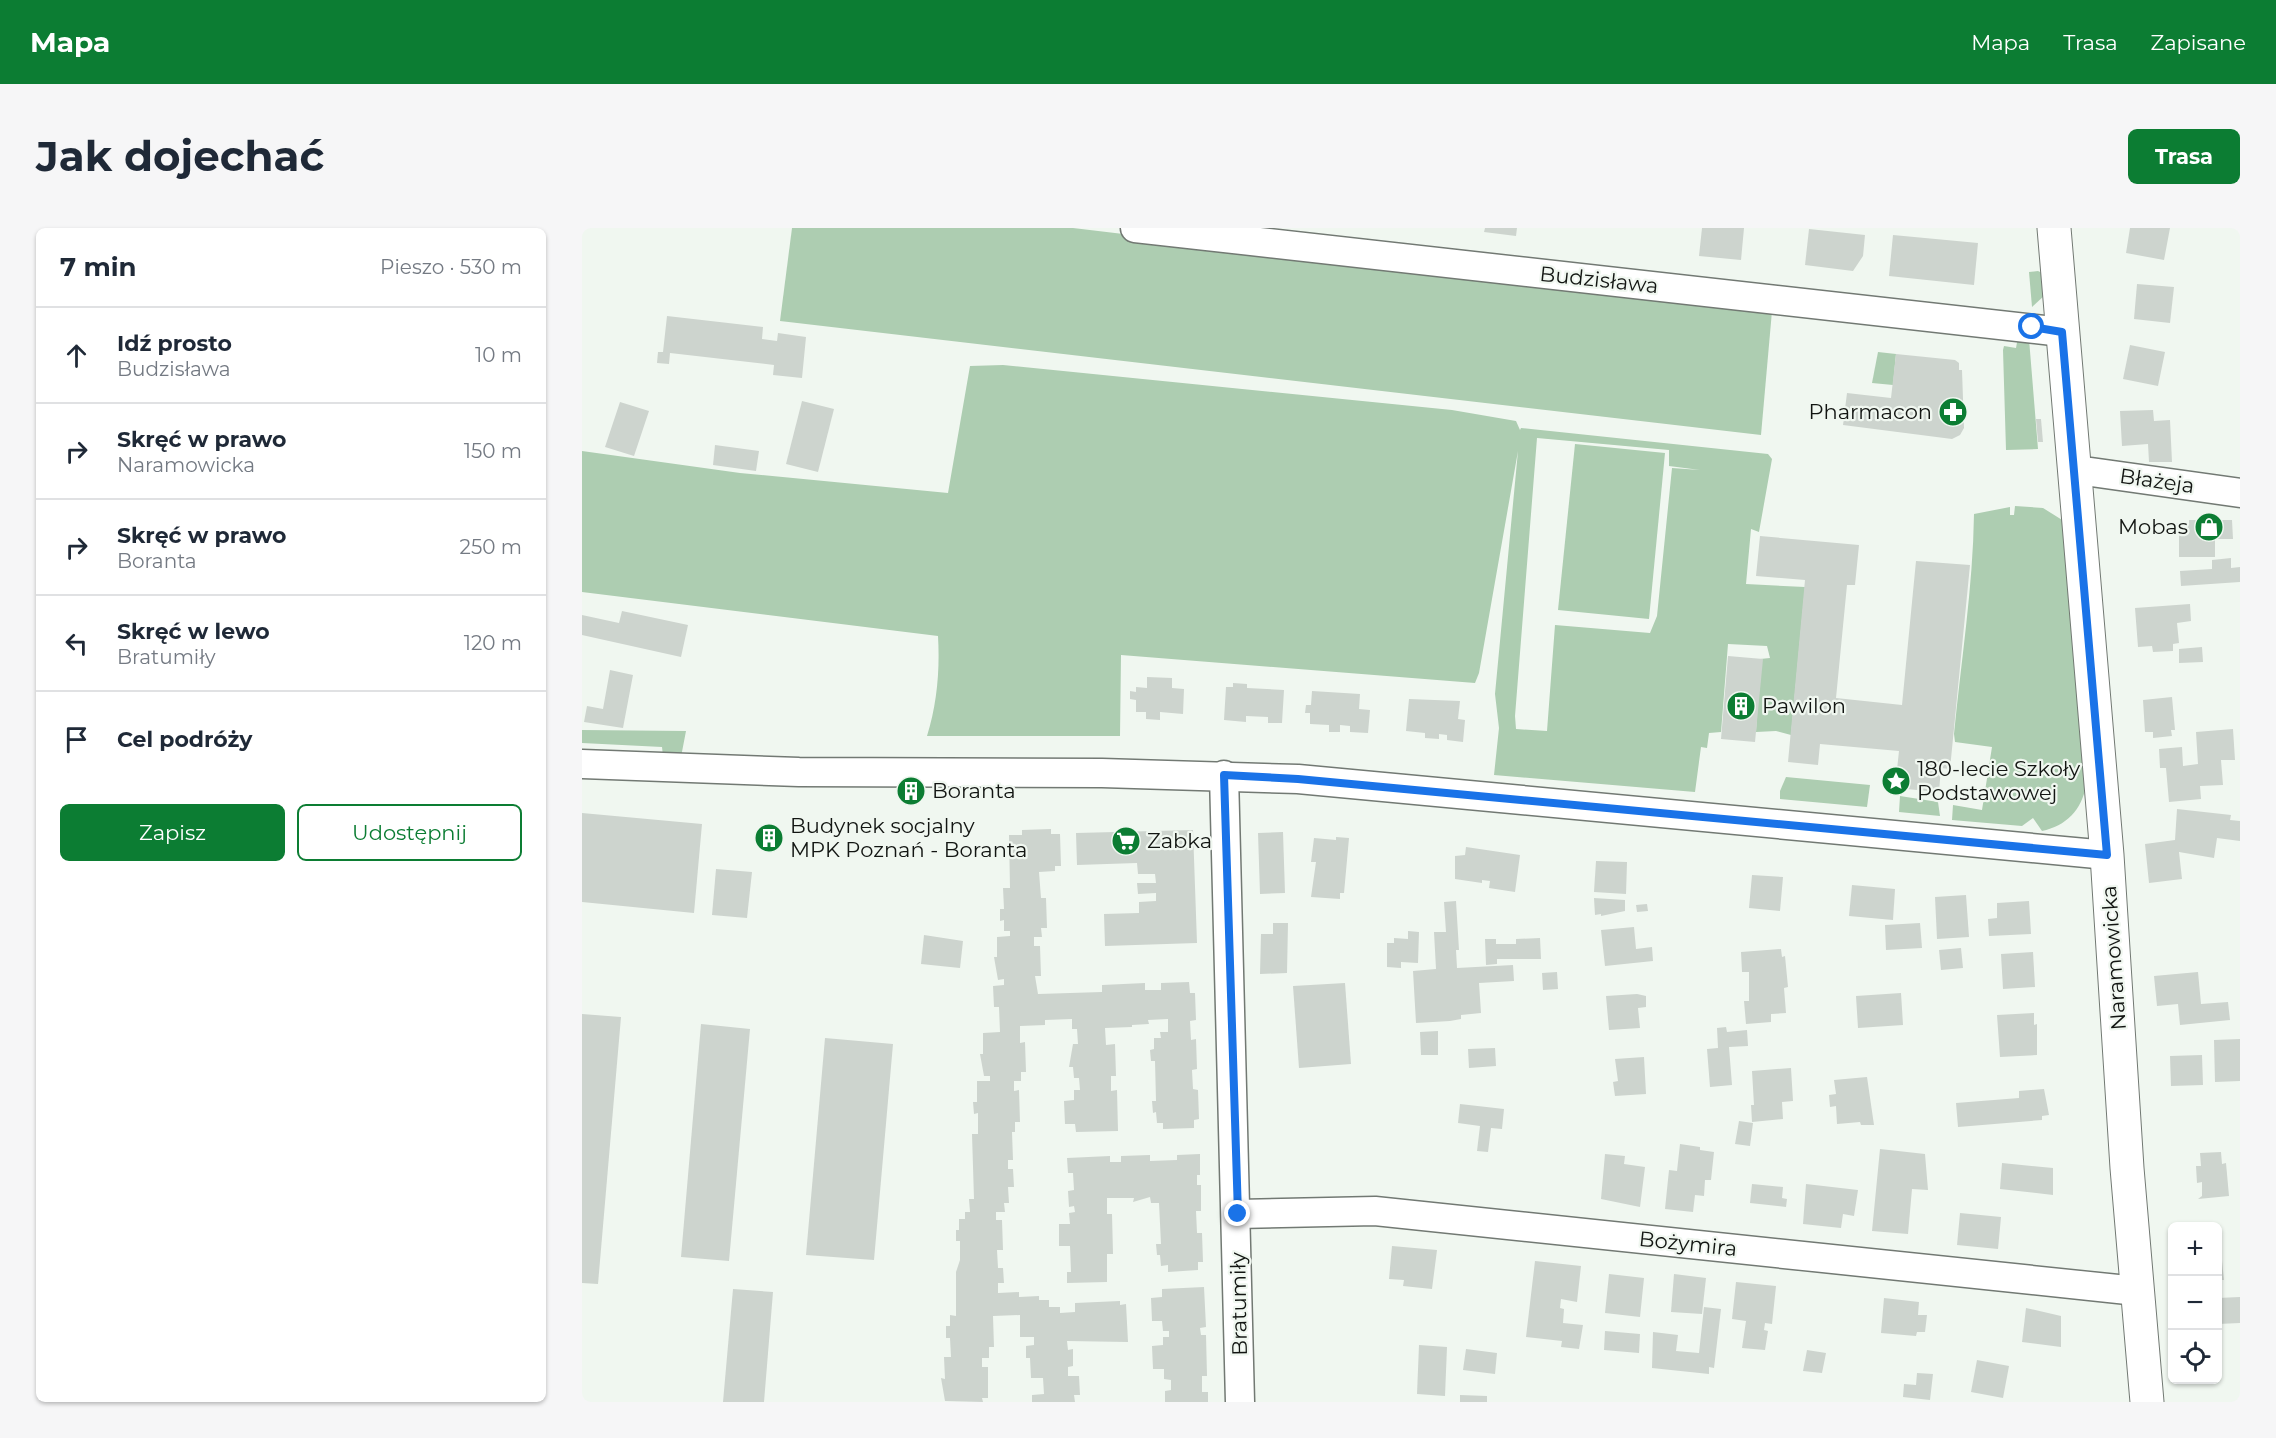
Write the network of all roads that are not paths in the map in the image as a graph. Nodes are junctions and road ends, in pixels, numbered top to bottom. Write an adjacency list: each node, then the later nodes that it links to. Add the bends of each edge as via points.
1 (1135, 228): 3 (street, Budzisława)
2 (2054, 228): 3 (street, Naramowicka)
3 (2062, 332): 4 (street, Naramowicka)
4 (2074, 474): 5 (street, Błażeja, via 2091,472); 8 (street, Naramowicka)
5 (2240, 493)
6 (582, 764): 7 (street, via 799,772)
7 (1224, 775): 8 (street); 9 (street, Bratumiły)
8 (2107, 855): 10 (street, Naramowicka)
9 (1238, 1214): 10 (street, Bożymira, via 1375,1211); 11 (street, Bratumiły)
10 (2137, 1291): 12 (street, Naramowicka)
11 (1240, 1402)
12 (2147, 1402)

